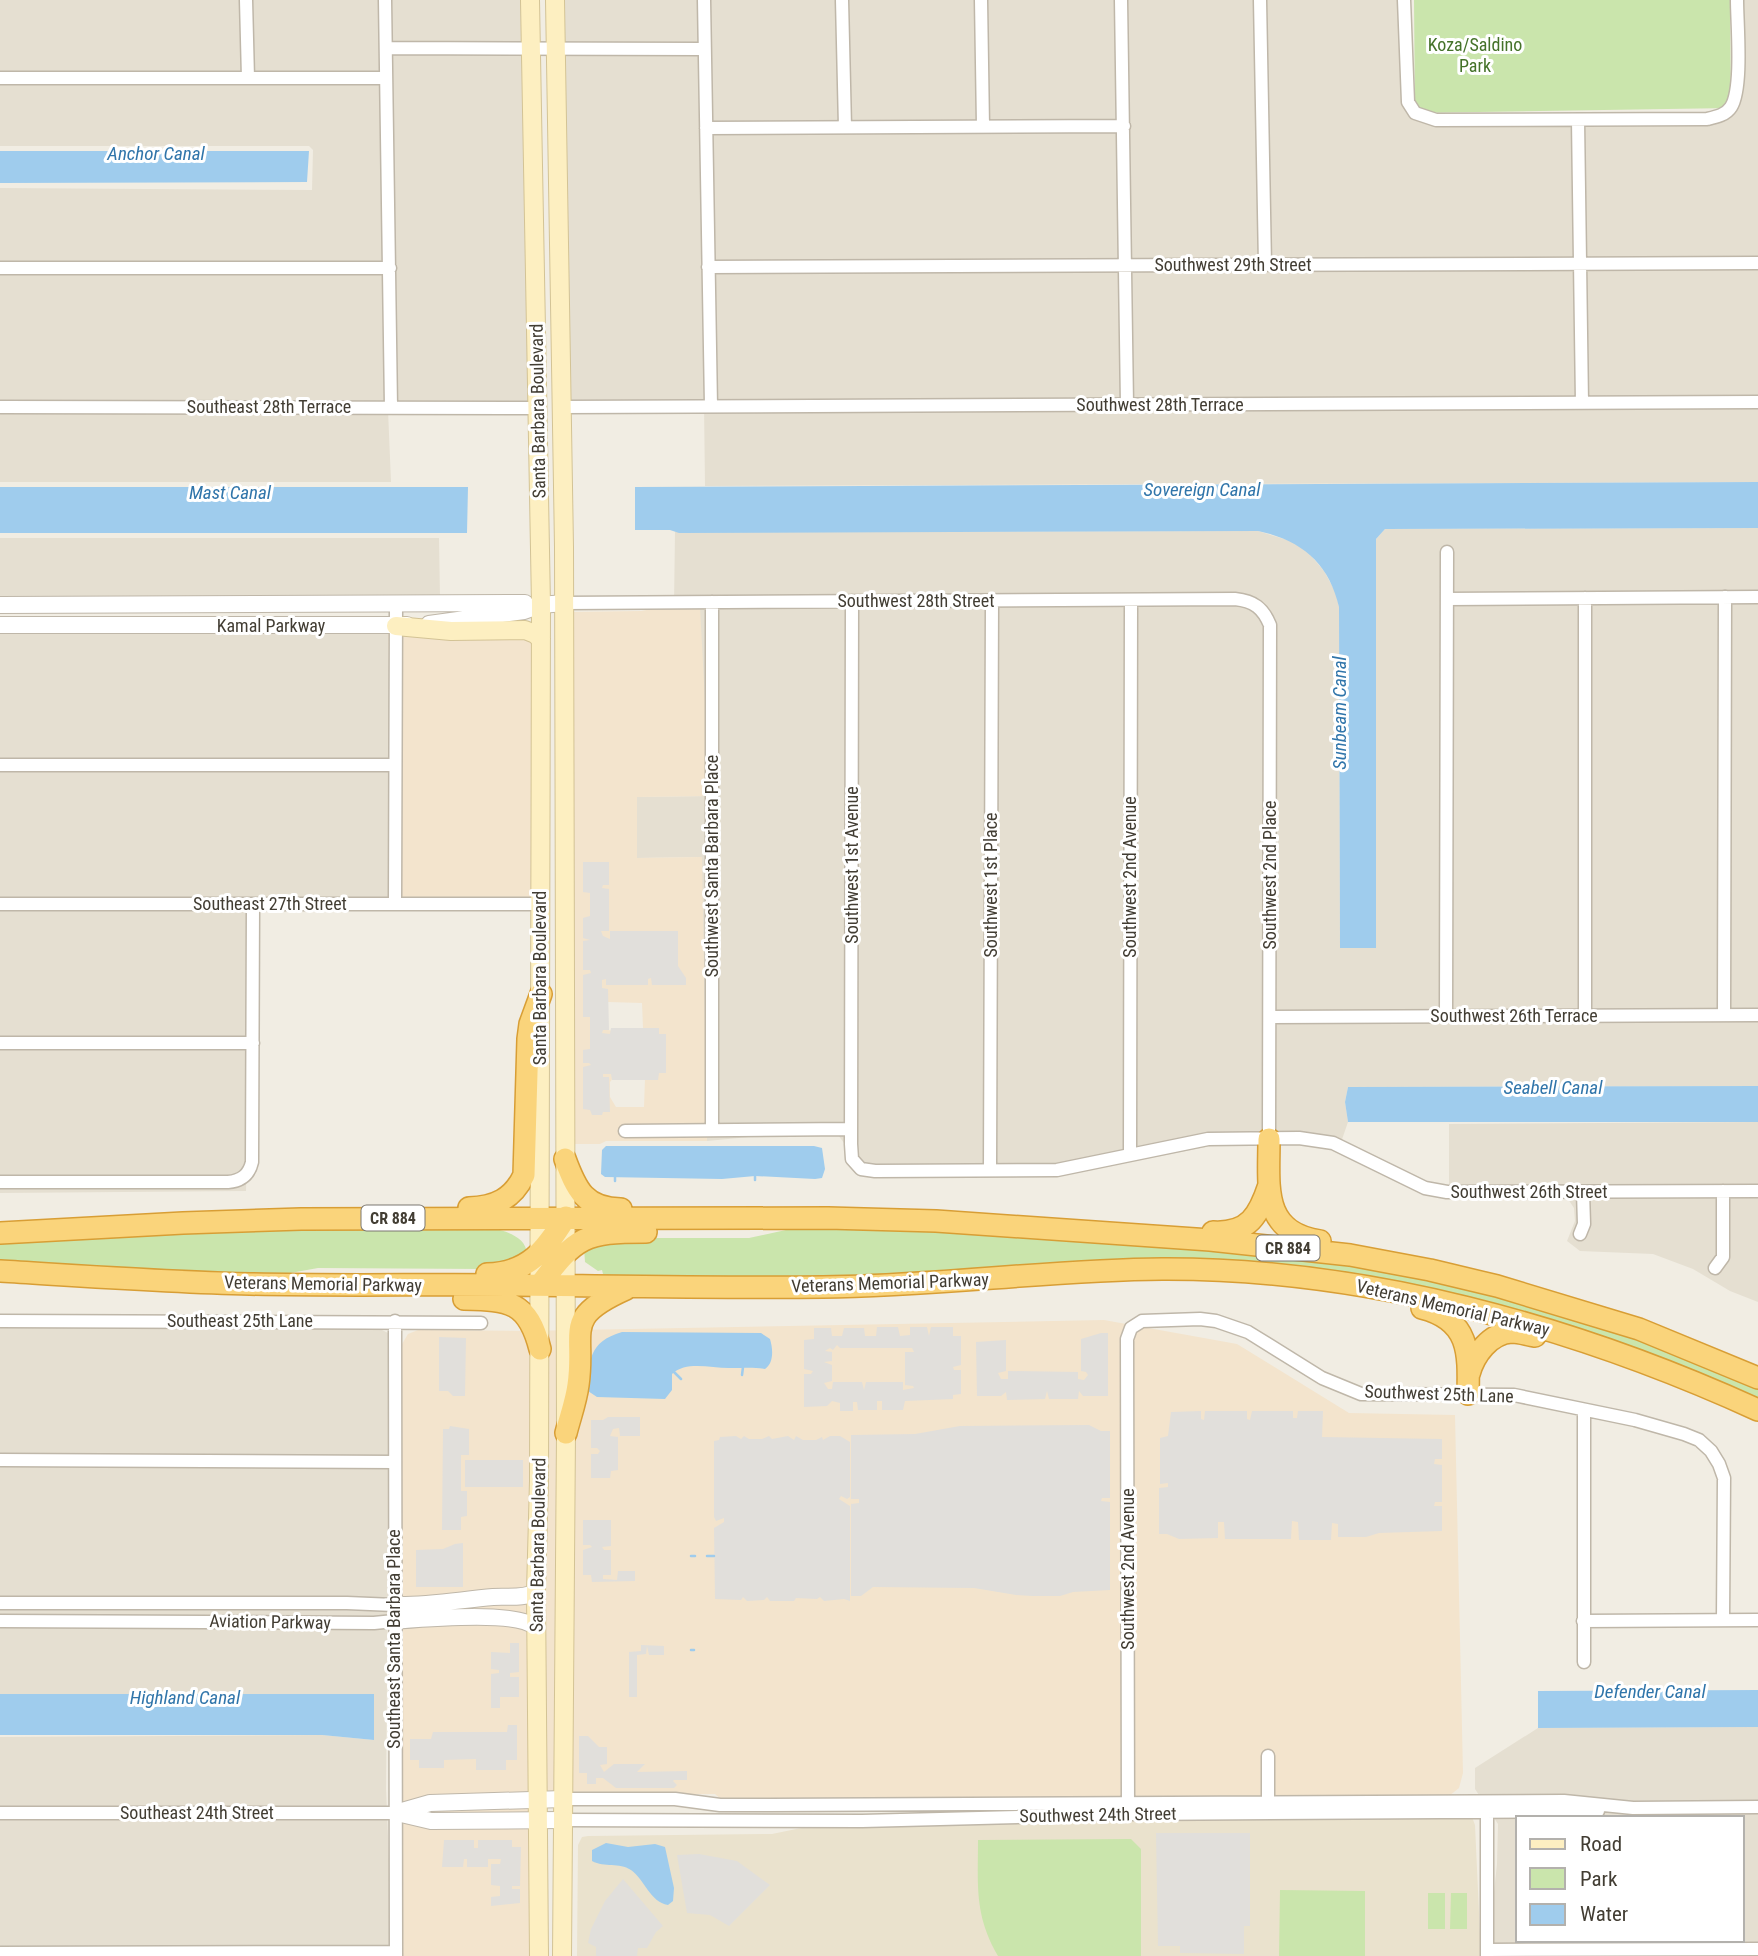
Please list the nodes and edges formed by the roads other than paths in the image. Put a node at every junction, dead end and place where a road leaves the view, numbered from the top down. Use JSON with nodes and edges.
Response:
{"nodes":[{"id":1,"x":246,"y":0,"type":"edge"},
{"id":2,"x":385,"y":0,"type":"edge"},
{"id":3,"x":530,"y":0,"type":"edge"},
{"id":4,"x":555,"y":0,"type":"edge"},
{"id":5,"x":704,"y":0,"type":"edge"},
{"id":6,"x":842,"y":0,"type":"edge"},
{"id":7,"x":981,"y":0,"type":"edge"},
{"id":8,"x":1121,"y":0,"type":"edge"},
{"id":9,"x":1260,"y":0,"type":"edge"},
{"id":10,"x":1404,"y":0,"type":"edge"},
{"id":11,"x":1737,"y":0,"type":"edge"},
{"id":12,"x":386,"y":48,"type":"junction"},
{"id":13,"x":531,"y":48,"type":"junction"},
{"id":14,"x":556,"y":48,"type":"junction"},
{"id":15,"x":704,"y":49,"type":"junction"},
{"id":16,"x":0,"y":78,"type":"edge"},
{"id":17,"x":248,"y":78,"type":"junction"},
{"id":18,"x":386,"y":78,"type":"junction"},
{"id":19,"x":1578,"y":120,"type":"junction"},
{"id":20,"x":983,"y":126,"type":"junction"},
{"id":21,"x":1124,"y":126,"type":"junction"},
{"id":22,"x":845,"y":127,"type":"junction"},
{"id":23,"x":706,"y":128,"type":"junction"},
{"id":24,"x":1758,"y":263,"type":"edge"},
{"id":25,"x":1580,"y":264,"type":"junction"},
{"id":26,"x":1125,"y":265,"type":"junction"},
{"id":27,"x":1265,"y":265,"type":"junction"},
{"id":28,"x":708,"y":267,"type":"junction"},
{"id":29,"x":0,"y":268,"type":"edge"},
{"id":30,"x":390,"y":268,"type":"junction"},
{"id":31,"x":1758,"y":402,"type":"edge"},
{"id":32,"x":1582,"y":403,"type":"junction"},
{"id":33,"x":1128,"y":405,"type":"junction"},
{"id":34,"x":710,"y":406,"type":"junction"},
{"id":35,"x":0,"y":407,"type":"edge"},
{"id":36,"x":391,"y":407,"type":"junction"},
{"id":37,"x":562,"y":407,"type":"junction"},
{"id":38,"x":538,"y":408,"type":"junction"},
{"id":39,"x":1447,"y":552,"type":"dead end"},
{"id":40,"x":1725,"y":597,"type":"junction"},
{"id":41,"x":1758,"y":597,"type":"edge"},
{"id":42,"x":1585,"y":598,"type":"junction"},
{"id":43,"x":1447,"y":599,"type":"junction"},
{"id":44,"x":1131,"y":600,"type":"junction"},
{"id":45,"x":852,"y":601,"type":"junction"},
{"id":46,"x":992,"y":601,"type":"junction"},
{"id":47,"x":712,"y":602,"type":"junction"},
{"id":48,"x":564,"y":603,"type":"junction"},
{"id":49,"x":0,"y":605,"type":"edge"},
{"id":50,"x":396,"y":605,"type":"junction"},
{"id":51,"x":541,"y":605,"type":"junction"},
{"id":52,"x":1265,"y":612,"type":"joint"},
{"id":53,"x":0,"y":625,"type":"edge"},
{"id":54,"x":396,"y":626,"type":"junction"},
{"id":55,"x":541,"y":639,"type":"junction"},
{"id":56,"x":0,"y":765,"type":"edge"},
{"id":57,"x":396,"y":765,"type":"junction"},
{"id":58,"x":0,"y":904,"type":"edge"},
{"id":59,"x":253,"y":904,"type":"junction"},
{"id":60,"x":395,"y":904,"type":"junction"},
{"id":61,"x":540,"y":904,"type":"junction"},
{"id":62,"x":541,"y":994,"type":"junction"},
{"id":63,"x":1585,"y":1015,"type":"junction"},
{"id":64,"x":1724,"y":1015,"type":"junction"},
{"id":65,"x":1758,"y":1015,"type":"edge"},
{"id":66,"x":1446,"y":1016,"type":"junction"},
{"id":67,"x":1270,"y":1017,"type":"junction"},
{"id":68,"x":0,"y":1043,"type":"edge"},
{"id":69,"x":253,"y":1043,"type":"junction"},
{"id":70,"x":851,"y":1129,"type":"junction"},
{"id":71,"x":712,"y":1130,"type":"junction"},
{"id":72,"x":625,"y":1131,"type":"dead end"},
{"id":73,"x":1269,"y":1139,"type":"junction"},
{"id":74,"x":1130,"y":1154,"type":"junction"},
{"id":75,"x":565,"y":1159,"type":"junction"},
{"id":76,"x":990,"y":1170,"type":"junction"},
{"id":77,"x":0,"y":1182,"type":"edge"},
{"id":78,"x":1269,"y":1185,"type":"junction"},
{"id":79,"x":1723,"y":1191,"type":"junction"},
{"id":80,"x":1758,"y":1191,"type":"edge"},
{"id":81,"x":1583,"y":1192,"type":"junction"},
{"id":82,"x":539,"y":1217,"type":"junction"},
{"id":83,"x":566,"y":1217,"type":"junction"},
{"id":84,"x":799,"y":1218,"type":"junction"},
{"id":85,"x":828,"y":1218,"type":"junction"},
{"id":86,"x":882,"y":1219,"type":"junction"},
{"id":87,"x":248,"y":1221,"type":"junction"},
{"id":88,"x":0,"y":1233,"type":"edge"},
{"id":89,"x":1580,"y":1234,"type":"dead end"},
{"id":90,"x":540,"y":1252,"type":"junction"},
{"id":91,"x":566,"y":1253,"type":"junction"},
{"id":92,"x":1715,"y":1268,"type":"dead end"},
{"id":93,"x":1166,"y":1269,"type":"junction"},
{"id":94,"x":0,"y":1271,"type":"edge"},
{"id":95,"x":269,"y":1284,"type":"junction"},
{"id":96,"x":540,"y":1285,"type":"junction"},
{"id":97,"x":565,"y":1286,"type":"junction"},
{"id":98,"x":1497,"y":1286,"type":"junction"},
{"id":99,"x":629,"y":1287,"type":"junction"},
{"id":100,"x":0,"y":1321,"type":"edge"},
{"id":101,"x":395,"y":1321,"type":"junction"},
{"id":102,"x":481,"y":1323,"type":"dead end"},
{"id":103,"x":1134,"y":1325,"type":"joint"},
{"id":104,"x":540,"y":1349,"type":"junction"},
{"id":105,"x":1758,"y":1378,"type":"edge"},
{"id":106,"x":1468,"y":1387,"type":"junction"},
{"id":107,"x":1584,"y":1410,"type":"junction"},
{"id":108,"x":1758,"y":1410,"type":"edge"},
{"id":109,"x":1758,"y":1418,"type":"edge"},
{"id":110,"x":566,"y":1433,"type":"junction"},
{"id":111,"x":0,"y":1460,"type":"edge"},
{"id":112,"x":395,"y":1462,"type":"junction"},
{"id":113,"x":539,"y":1472,"type":"junction"},
{"id":114,"x":536,"y":1592,"type":"junction"},
{"id":115,"x":0,"y":1603,"type":"edge"},
{"id":116,"x":394,"y":1613,"type":"junction"},
{"id":117,"x":1583,"y":1620,"type":"junction"},
{"id":118,"x":1723,"y":1620,"type":"junction"},
{"id":119,"x":1758,"y":1620,"type":"edge"},
{"id":120,"x":0,"y":1621,"type":"edge"},
{"id":121,"x":569,"y":1621,"type":"junction"},
{"id":122,"x":536,"y":1628,"type":"junction"},
{"id":123,"x":1584,"y":1662,"type":"dead end"},
{"id":124,"x":1268,"y":1756,"type":"dead end"},
{"id":125,"x":563,"y":1799,"type":"junction"},
{"id":126,"x":538,"y":1800,"type":"junction"},
{"id":127,"x":703,"y":1802,"type":"junction"},
{"id":128,"x":1487,"y":1807,"type":"junction"},
{"id":129,"x":1758,"y":1807,"type":"edge"},
{"id":130,"x":1128,"y":1808,"type":"junction"},
{"id":131,"x":1268,"y":1808,"type":"junction"},
{"id":132,"x":0,"y":1813,"type":"edge"},
{"id":133,"x":395,"y":1813,"type":"junction"},
{"id":134,"x":538,"y":1820,"type":"junction"},
{"id":135,"x":562,"y":1821,"type":"junction"},
{"id":136,"x":628,"y":1821,"type":"junction"},
{"id":137,"x":1758,"y":1950,"type":"edge"},
{"id":138,"x":0,"y":1953,"type":"edge"},
{"id":139,"x":1487,"y":1953,"type":"edge"},
{"id":140,"x":396,"y":1954,"type":"edge"},
{"id":141,"x":539,"y":1956,"type":"edge"},
{"id":142,"x":562,"y":1956,"type":"edge"}],
"edges":[{"from":1,"to":17,"type":"street"},
{"from":2,"to":12,"type":"street"},
{"from":3,"to":13,"type":"main road","name":"Santa Barbara Boulevard"},
{"from":4,"to":14,"type":"main road","name":"Santa Barbara Boulevard"},
{"from":5,"to":15,"type":"street"},
{"from":6,"to":22,"type":"street"},
{"from":7,"to":20,"type":"street"},
{"from":8,"to":21,"type":"street"},
{"from":9,"to":27,"type":"street"},
{"from":10,"to":19,"type":"street"},
{"from":11,"to":19,"type":"street"},
{"from":12,"to":13,"type":"street"},
{"from":12,"to":18,"type":"street"},
{"from":13,"to":14,"type":"street"},
{"from":13,"to":38,"type":"main road","name":"Santa Barbara Boulevard"},
{"from":14,"to":15,"type":"street"},
{"from":14,"to":37,"type":"main road","name":"Santa Barbara Boulevard"},
{"from":15,"to":23,"type":"street"},
{"from":16,"to":17,"type":"street"},
{"from":17,"to":18,"type":"street"},
{"from":18,"to":30,"type":"street"},
{"from":19,"to":25,"type":"street"},
{"from":20,"to":21,"type":"street"},
{"from":20,"to":22,"type":"street"},
{"from":21,"to":26,"type":"street"},
{"from":22,"to":23,"type":"street"},
{"from":23,"to":28,"type":"street"},
{"from":24,"to":25,"type":"street","name":"Southwest 29th Street"},
{"from":25,"to":27,"type":"street","name":"Southwest 29th Street"},
{"from":25,"to":32,"type":"street"},
{"from":26,"to":27,"type":"street","name":"Southwest 29th Street"},
{"from":26,"to":28,"type":"street","name":"Southwest 29th Street"},
{"from":26,"to":33,"type":"street"},
{"from":28,"to":34,"type":"street"},
{"from":29,"to":30,"type":"street"},
{"from":30,"to":36,"type":"street"},
{"from":31,"to":32,"type":"street","name":"Southwest 28th Terrace"},
{"from":32,"to":33,"type":"street","name":"Southwest 28th Terrace"},
{"from":33,"to":34,"type":"street","name":"Southwest 28th Terrace"},
{"from":34,"to":37,"type":"street","name":"Southwest 28th Terrace"},
{"from":35,"to":36,"type":"street","name":"Southeast 28th Terrace"},
{"from":36,"to":38,"type":"street","name":"Southeast 28th Terrace"},
{"from":37,"to":48,"type":"main road","name":"Santa Barbara Boulevard"},
{"from":38,"to":51,"type":"main road","name":"Santa Barbara Boulevard"},
{"from":39,"to":43,"type":"street"},
{"from":40,"to":41,"type":"street"},
{"from":40,"to":42,"type":"street"},
{"from":40,"to":64,"type":"street"},
{"from":42,"to":43,"type":"street"},
{"from":42,"to":63,"type":"street"},
{"from":43,"to":66,"type":"street"},
{"from":44,"to":46,"type":"street","name":"Southwest 28th Street"},
{"from":44,"to":52,"type":"street","name":"Southwest 28th Street"},
{"from":44,"to":74,"type":"street","name":"Southwest 2nd Avenue"},
{"from":45,"to":46,"type":"street","name":"Southwest 28th Street"},
{"from":45,"to":47,"type":"street","name":"Southwest 28th Street"},
{"from":45,"to":70,"type":"street","name":"Southwest 1st Avenue"},
{"from":46,"to":76,"type":"street","name":"Southwest 1st Place"},
{"from":47,"to":48,"type":"street","name":"Southwest 28th Street"},
{"from":47,"to":71,"type":"street","name":"Southwest Santa Barbara Place"},
{"from":48,"to":51,"type":"street","name":"Kamal Parkway"},
{"from":48,"to":75,"type":"main road","name":"Santa Barbara Boulevard"},
{"from":49,"to":50,"type":"street","name":"Kamal Parkway"},
{"from":50,"to":51,"type":"street","name":"Kamal Parkway"},
{"from":50,"to":54,"type":"street"},
{"from":51,"to":54,"type":"street","name":"Kamal Parkway"},
{"from":51,"to":55,"type":"main road","name":"Santa Barbara Boulevard"},
{"from":52,"to":67,"type":"street","name":"Southwest 2nd Place"},
{"from":53,"to":54,"type":"street","name":"Kamal Parkway"},
{"from":54,"to":55,"type":"main road"},
{"from":54,"to":57,"type":"street"},
{"from":55,"to":61,"type":"main road","name":"Santa Barbara Boulevard"},
{"from":56,"to":57,"type":"street"},
{"from":57,"to":60,"type":"street"},
{"from":58,"to":59,"type":"street","name":"Southeast 27th Street"},
{"from":59,"to":60,"type":"street","name":"Southeast 27th Street"},
{"from":59,"to":69,"type":"street"},
{"from":60,"to":61,"type":"street","name":"Southeast 27th Street"},
{"from":61,"to":62,"type":"main road","name":"Santa Barbara Boulevard"},
{"from":62,"to":82,"type":"main road","name":"Santa Barbara Boulevard"},
{"from":62,"to":87,"type":"highway"},
{"from":63,"to":64,"type":"street","name":"Southwest 26th Terrace"},
{"from":63,"to":66,"type":"street","name":"Southwest 26th Terrace"},
{"from":64,"to":65,"type":"street","name":"Southwest 26th Terrace"},
{"from":66,"to":67,"type":"street","name":"Southwest 26th Terrace"},
{"from":67,"to":73,"type":"street","name":"Southwest 2nd Place"},
{"from":68,"to":69,"type":"street"},
{"from":69,"to":77,"type":"street"},
{"from":70,"to":71,"type":"street"},
{"from":70,"to":76,"type":"street"},
{"from":71,"to":72,"type":"street"},
{"from":73,"to":74,"type":"street"},
{"from":73,"to":78,"type":"highway"},
{"from":73,"to":81,"type":"street","name":"Southwest 26th Street"},
{"from":74,"to":76,"type":"street"},
{"from":75,"to":83,"type":"main road","name":"Santa Barbara Boulevard"},
{"from":75,"to":85,"type":"highway"},
{"from":78,"to":86,"type":"highway"},
{"from":78,"to":98,"type":"highway"},
{"from":79,"to":80,"type":"street","name":"Southwest 26th Street"},
{"from":79,"to":81,"type":"street","name":"Southwest 26th Street"},
{"from":79,"to":92,"type":"street"},
{"from":81,"to":89,"type":"street"},
{"from":82,"to":83,"type":"highway","name":"Veterans Memorial Parkway","number":"CR 884"},
{"from":82,"to":87,"type":"highway","name":"Veterans Memorial Parkway","number":"CR 884"},
{"from":82,"to":90,"type":"main road","name":"Santa Barbara Boulevard"},
{"from":83,"to":84,"type":"highway","name":"Veterans Memorial Parkway","number":"CR 884"},
{"from":83,"to":90,"type":"highway"},
{"from":83,"to":91,"type":"main road","name":"Santa Barbara Boulevard"},
{"from":84,"to":85,"type":"highway","name":"Veterans Memorial Parkway","number":"CR 884"},
{"from":84,"to":91,"type":"highway"},
{"from":85,"to":86,"type":"highway","name":"Veterans Memorial Parkway","number":"CR 884"},
{"from":86,"to":98,"type":"highway","name":"Veterans Memorial Parkway","number":"CR 884"},
{"from":87,"to":88,"type":"highway","name":"Veterans Memorial Parkway","number":"CR 884"},
{"from":90,"to":95,"type":"highway"},
{"from":90,"to":96,"type":"main road","name":"Santa Barbara Boulevard"},
{"from":91,"to":96,"type":"highway"},
{"from":91,"to":97,"type":"main road","name":"Santa Barbara Boulevard"},
{"from":93,"to":99,"type":"highway","name":"Veterans Memorial Parkway","number":"CR 884"},
{"from":93,"to":106,"type":"highway"},
{"from":93,"to":108,"type":"highway","name":"Veterans Memorial Parkway","number":"CR 884"},
{"from":94,"to":95,"type":"highway","name":"Veterans Memorial Parkway","number":"CR 884"},
{"from":95,"to":96,"type":"highway","name":"Veterans Memorial Parkway","number":"CR 884"},
{"from":95,"to":104,"type":"highway"},
{"from":96,"to":97,"type":"highway","name":"Veterans Memorial Parkway","number":"CR 884"},
{"from":96,"to":104,"type":"main road","name":"Santa Barbara Boulevard"},
{"from":97,"to":99,"type":"highway","name":"Veterans Memorial Parkway","number":"CR 884"},
{"from":97,"to":110,"type":"main road","name":"Santa Barbara Boulevard"},
{"from":98,"to":105,"type":"highway","name":"Veterans Memorial Parkway","number":"CR 884"},
{"from":99,"to":110,"type":"highway"},
{"from":100,"to":101,"type":"street","name":"Southeast 25th Lane"},
{"from":101,"to":102,"type":"street","name":"Southeast 25th Lane"},
{"from":101,"to":112,"type":"street","name":"Southeast Santa Barbara Place"},
{"from":103,"to":106,"type":"street","name":"Southwest 25th Lane"},
{"from":103,"to":130,"type":"street","name":"Southwest 2nd Avenue"},
{"from":104,"to":113,"type":"main road","name":"Santa Barbara Boulevard"},
{"from":106,"to":107,"type":"street","name":"Southwest 25th Lane"},
{"from":106,"to":109,"type":"highway"},
{"from":107,"to":117,"type":"street"},
{"from":107,"to":118,"type":"street","name":"Southwest 25th Lane"},
{"from":110,"to":121,"type":"main road","name":"Santa Barbara Boulevard"},
{"from":111,"to":112,"type":"street"},
{"from":112,"to":116,"type":"street","name":"Southeast Santa Barbara Place"},
{"from":113,"to":114,"type":"main road","name":"Santa Barbara Boulevard"},
{"from":113,"to":121,"type":"main road"},
{"from":114,"to":116,"type":"street","name":"Aviation Parkway"},
{"from":114,"to":122,"type":"main road","name":"Santa Barbara Boulevard"},
{"from":115,"to":116,"type":"street","name":"Aviation Parkway"},
{"from":116,"to":120,"type":"street","name":"Aviation Parkway"},
{"from":116,"to":122,"type":"street","name":"Aviation Parkway"},
{"from":116,"to":133,"type":"street","name":"Southeast Santa Barbara Place"},
{"from":117,"to":118,"type":"street"},
{"from":117,"to":123,"type":"street"},
{"from":118,"to":119,"type":"street"},
{"from":121,"to":125,"type":"main road","name":"Santa Barbara Boulevard"},
{"from":122,"to":126,"type":"main road","name":"Santa Barbara Boulevard"},
{"from":124,"to":131,"type":"street"},
{"from":125,"to":126,"type":"street","name":"Southeast 24th Street"},
{"from":125,"to":127,"type":"street","name":"Southwest 24th Street"},
{"from":125,"to":135,"type":"main road","name":"Santa Barbara Boulevard"},
{"from":126,"to":133,"type":"street","name":"Southeast 24th Street"},
{"from":126,"to":134,"type":"main road","name":"Santa Barbara Boulevard"},
{"from":127,"to":130,"type":"street","name":"Southwest 24th Street"},
{"from":127,"to":136,"type":"street"},
{"from":128,"to":129,"type":"street","name":"Southwest 24th Street"},
{"from":128,"to":131,"type":"street","name":"Southwest 24th Street"},
{"from":128,"to":139,"type":"street"},
{"from":130,"to":131,"type":"street","name":"Southwest 24th Street"},
{"from":130,"to":136,"type":"street","name":"Southwest 24th Street"},
{"from":132,"to":133,"type":"street","name":"Southeast 24th Street"},
{"from":133,"to":134,"type":"street","name":"Southeast 24th Street"},
{"from":133,"to":140,"type":"street","name":"Southeast Santa Barbara Place"},
{"from":134,"to":135,"type":"street","name":"Southeast 24th Street"},
{"from":134,"to":141,"type":"main road","name":"Santa Barbara Boulevard"},
{"from":135,"to":136,"type":"street","name":"Southwest 24th Street"},
{"from":135,"to":142,"type":"main road","name":"Santa Barbara Boulevard"},
{"from":137,"to":139,"type":"street"},
{"from":138,"to":140,"type":"street"}]}
